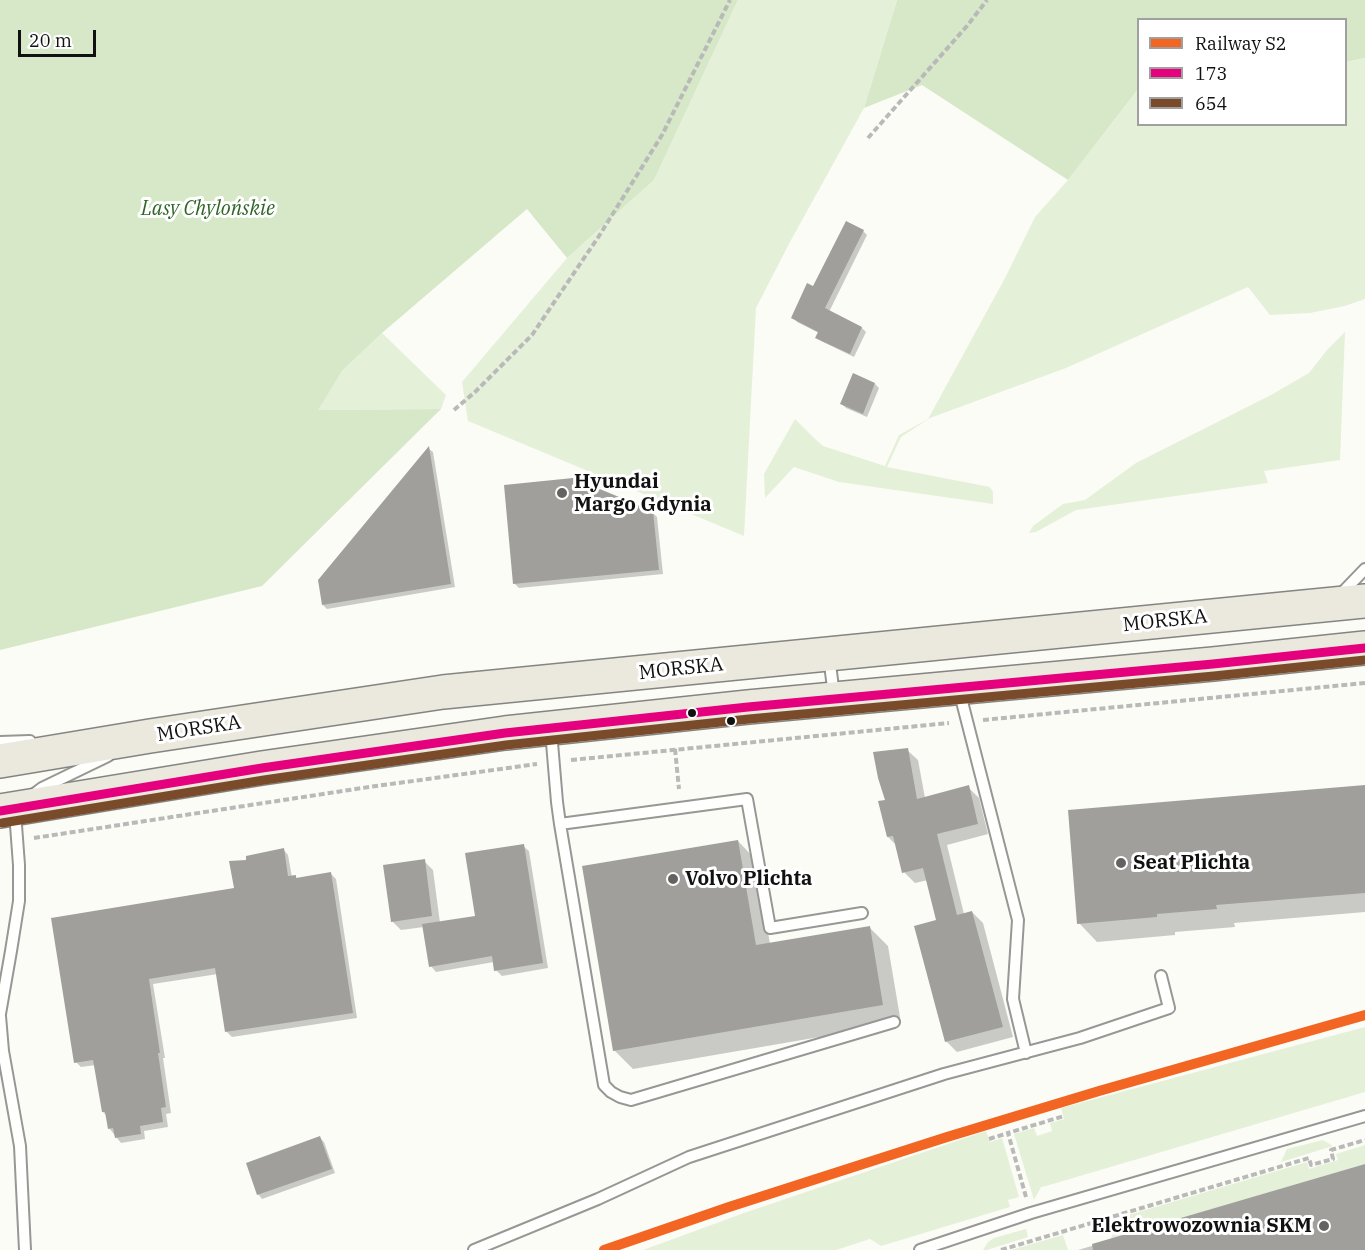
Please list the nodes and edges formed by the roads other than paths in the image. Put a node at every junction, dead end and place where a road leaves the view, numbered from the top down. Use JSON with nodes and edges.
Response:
{"nodes":[{"id":1,"x":1365,"y":568,"type":"edge"},
{"id":2,"x":1365,"y":601,"type":"edge"},
{"id":3,"x":1331,"y":604,"type":"junction"},
{"id":4,"x":1365,"y":648,"type":"edge"},
{"id":5,"x":829,"y":654,"type":"junction"},
{"id":6,"x":958,"y":687,"type":"junction"},
{"id":7,"x":834,"y":699,"type":"junction"},
{"id":8,"x":551,"y":728,"type":"junction"},
{"id":9,"x":150,"y":736,"type":"junction"},
{"id":10,"x":0,"y":742,"type":"edge"},
{"id":11,"x":0,"y":761,"type":"edge"},
{"id":12,"x":7,"y":809,"type":"edge"},
{"id":13,"x":560,"y":824,"type":"junction"},
{"id":14,"x":862,"y":913,"type":"dead end"},
{"id":15,"x":1161,"y":976,"type":"dead end"},
{"id":16,"x":0,"y":1015,"type":"edge"},
{"id":17,"x":894,"y":1022,"type":"dead end"},
{"id":18,"x":1026,"y":1053,"type":"junction"},
{"id":19,"x":1365,"y":1116,"type":"edge"},
{"id":20,"x":25,"y":1250,"type":"edge"},
{"id":21,"x":474,"y":1250,"type":"edge"},
{"id":22,"x":920,"y":1250,"type":"edge"}],
"edges":[{"from":1,"to":3,"type":"lane"},
{"from":2,"to":3,"type":"main road","name":"MORSKA"},
{"from":3,"to":5,"type":"main road","name":"MORSKA"},
{"from":4,"to":6,"type":"main road"},
{"from":5,"to":7,"type":"lane"},
{"from":5,"to":9,"type":"main road","name":"MORSKA"},
{"from":6,"to":7,"type":"main road"},
{"from":6,"to":18,"type":"lane"},
{"from":7,"to":8,"type":"main road"},
{"from":8,"to":12,"type":"main road"},
{"from":8,"to":13,"type":"lane"},
{"from":9,"to":10,"type":"lane"},
{"from":9,"to":11,"type":"main road","name":"MORSKA"},
{"from":9,"to":12,"type":"lane"},
{"from":12,"to":16,"type":"lane"},
{"from":13,"to":14,"type":"lane"},
{"from":13,"to":17,"type":"lane"},
{"from":15,"to":18,"type":"lane"},
{"from":16,"to":20,"type":"lane"},
{"from":18,"to":21,"type":"lane"},
{"from":19,"to":22,"type":"lane"}]}
